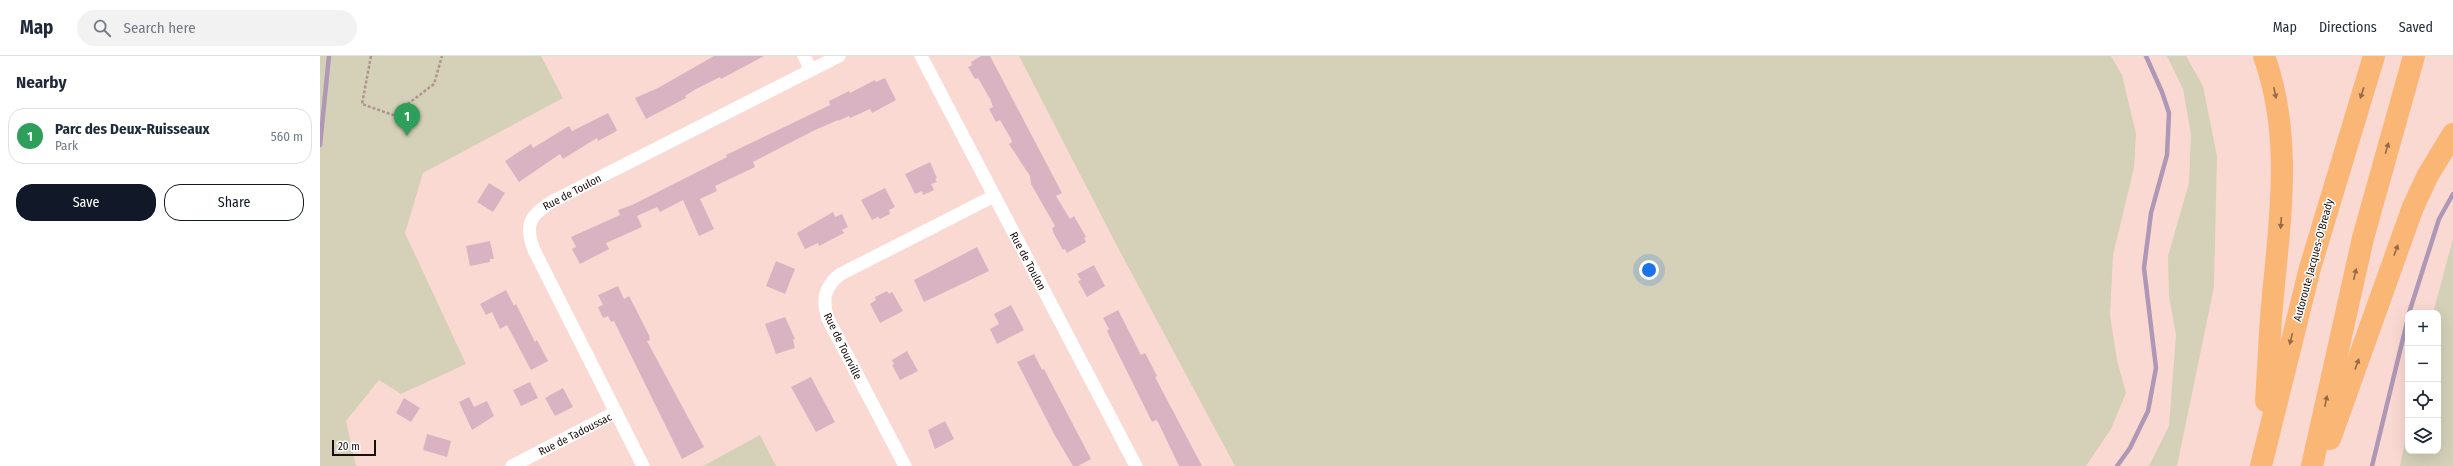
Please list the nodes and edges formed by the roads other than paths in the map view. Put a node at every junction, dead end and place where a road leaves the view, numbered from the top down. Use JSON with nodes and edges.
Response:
{"nodes":[{"id":1,"x":804,"y":56,"type":"edge"},
{"id":2,"x":839,"y":56,"type":"edge"},
{"id":3,"x":921,"y":56,"type":"edge"},
{"id":4,"x":2264,"y":56,"type":"edge"},
{"id":5,"x":2374,"y":56,"type":"edge"},
{"id":6,"x":2414,"y":56,"type":"edge"},
{"id":7,"x":811,"y":70,"type":"junction"},
{"id":8,"x":2453,"y":134,"type":"edge"},
{"id":9,"x":994,"y":196,"type":"junction"},
{"id":10,"x":616,"y":412,"type":"junction"},
{"id":11,"x":2262,"y":463,"type":"edge"},
{"id":12,"x":512,"y":466,"type":"edge"},
{"id":13,"x":643,"y":466,"type":"edge"},
{"id":14,"x":905,"y":466,"type":"edge"},
{"id":15,"x":1136,"y":466,"type":"edge"},
{"id":16,"x":2312,"y":466,"type":"edge"},
{"id":17,"x":2320,"y":466,"type":"edge"}],
"edges":[{"from":1,"to":7,"type":"street"},
{"from":2,"to":7,"type":"street","name":"Rue de Toulon"},
{"from":3,"to":9,"type":"street","name":"Rue de Toulon"},
{"from":4,"to":11,"type":"highway","one_way":true},
{"from":5,"to":11,"type":"highway","name":"Autoroute Jacques-O'Bready","one_way":true},
{"from":16,"to":6,"type":"highway","one_way":true},
{"from":7,"to":10,"type":"street","name":"Rue de Toulon"},
{"from":17,"to":8,"type":"highway","one_way":true},
{"from":9,"to":14,"type":"street","name":"Rue de Tourville"},
{"from":9,"to":15,"type":"street","name":"Rue de Toulon"},
{"from":10,"to":12,"type":"street","name":"Rue de Tadoussac"},
{"from":10,"to":13,"type":"street","name":"Rue de Toulon"}]}
